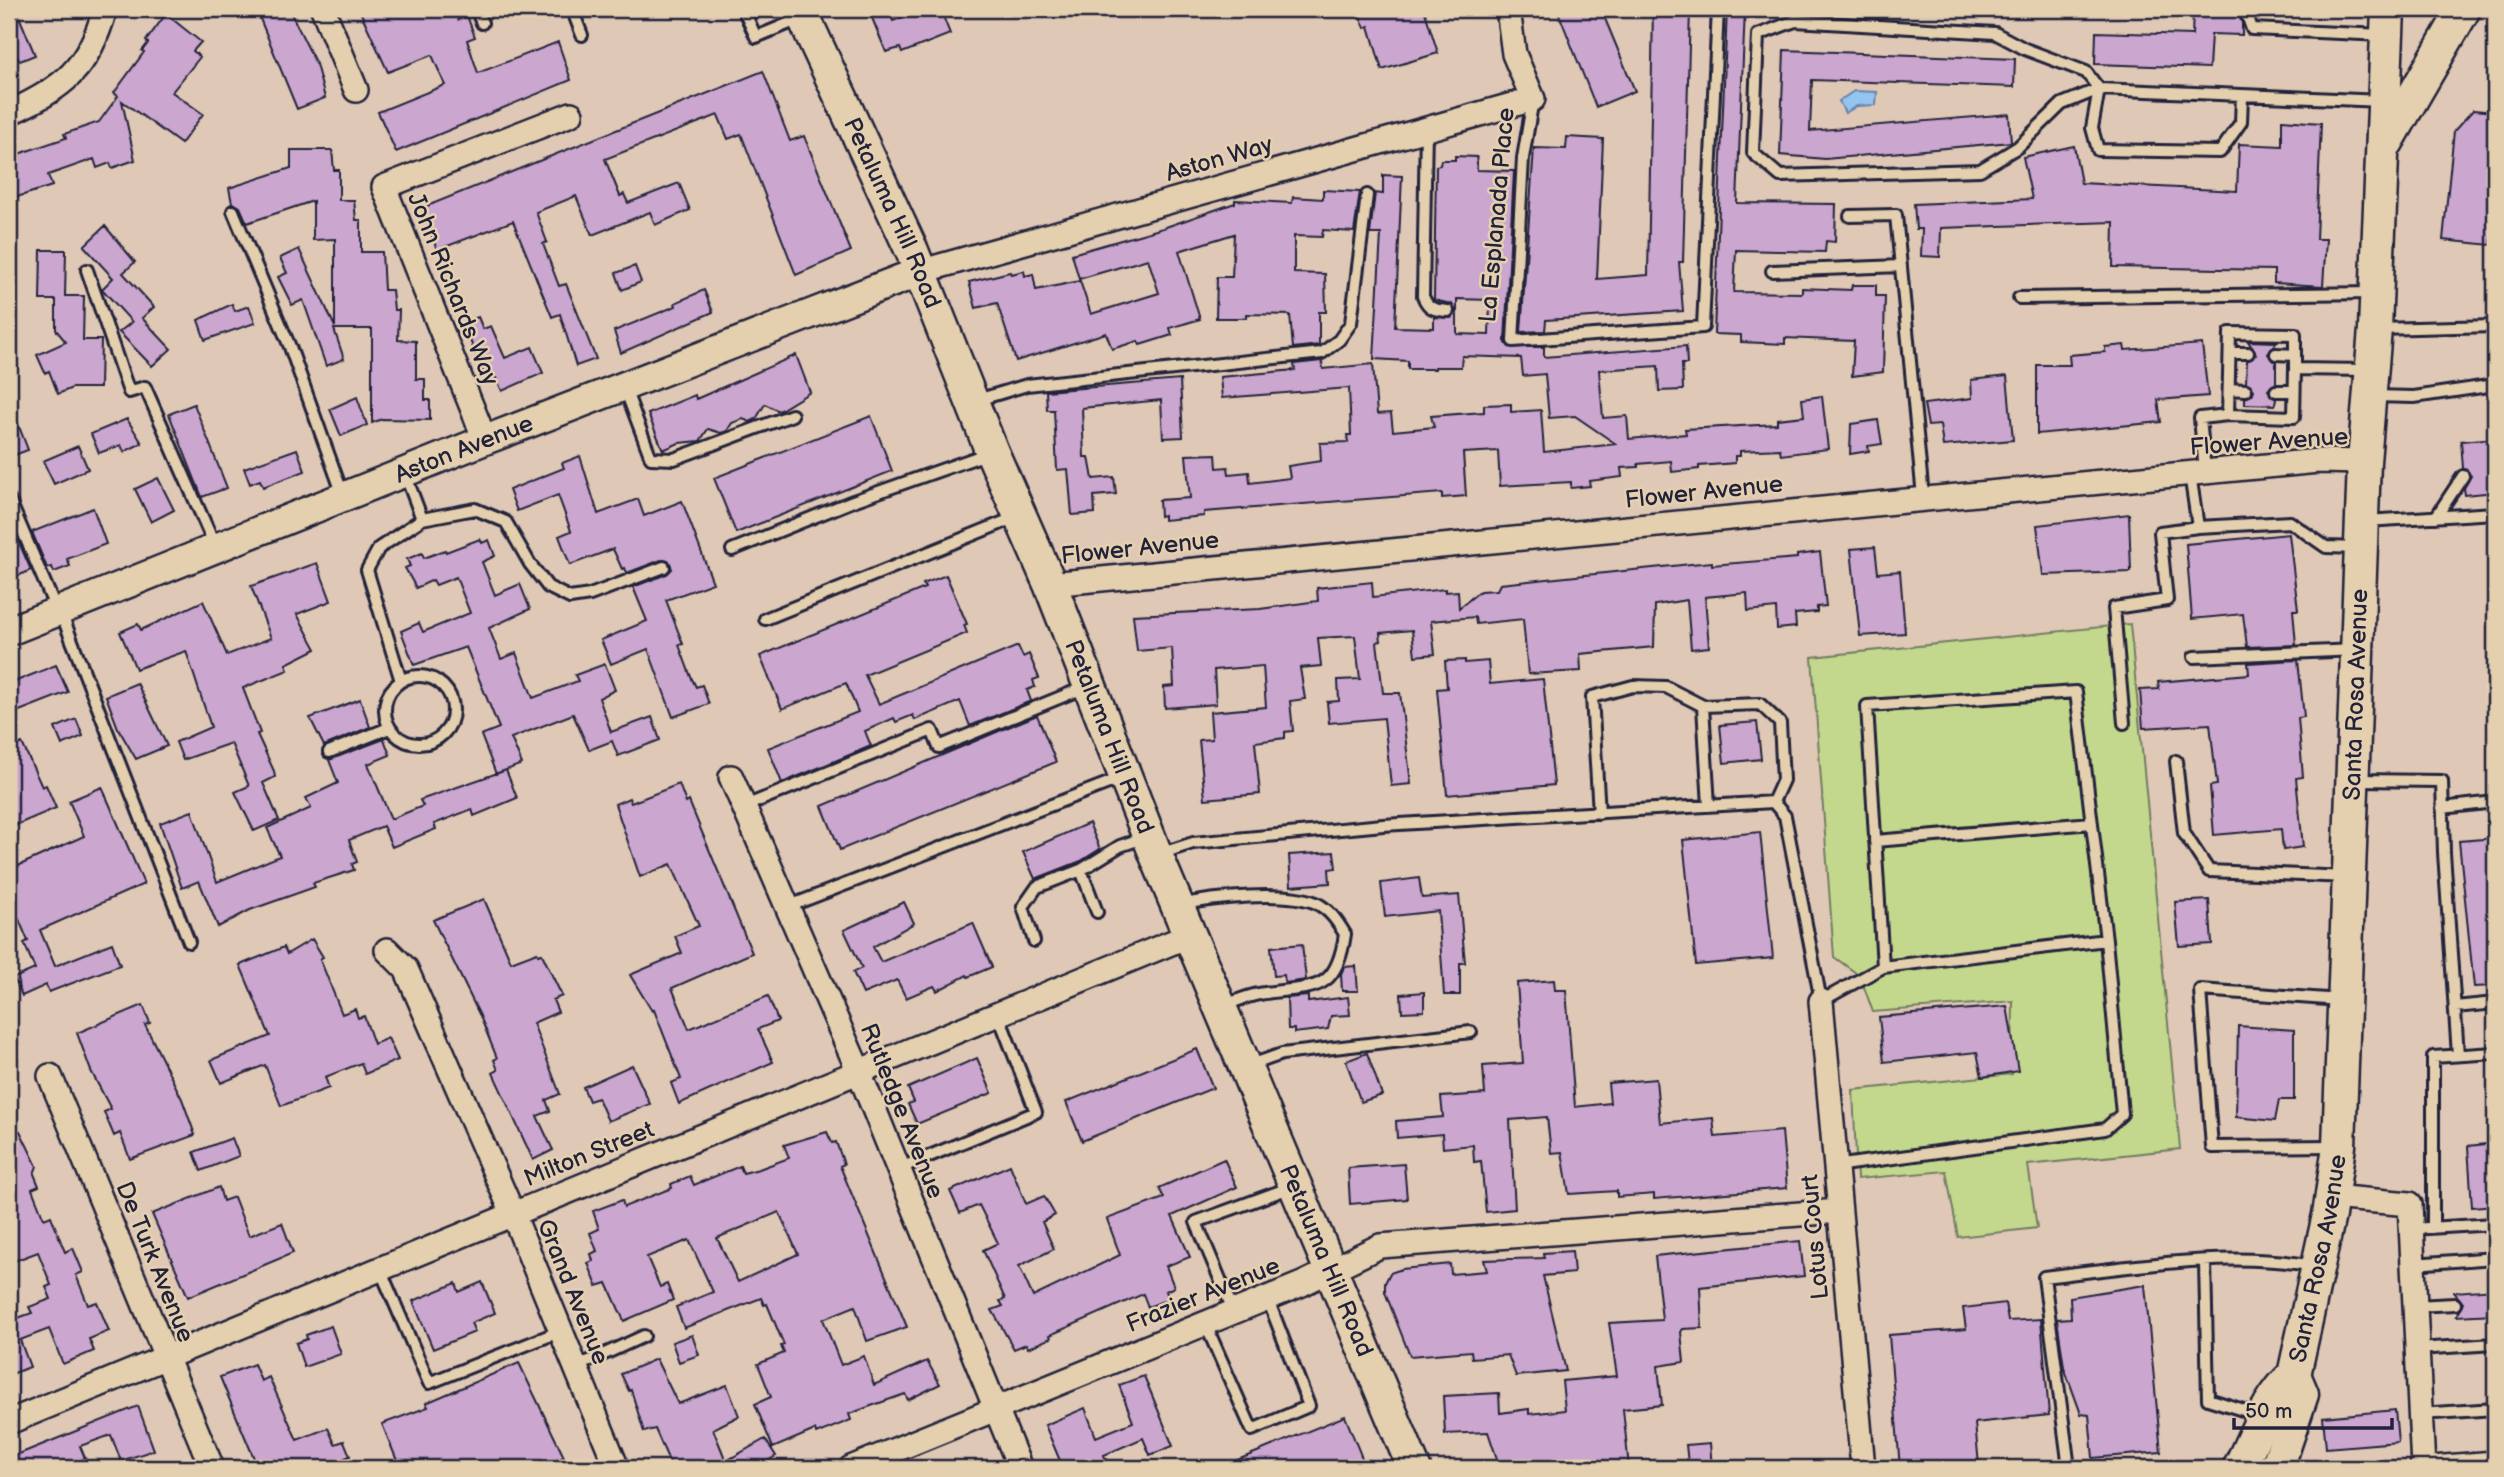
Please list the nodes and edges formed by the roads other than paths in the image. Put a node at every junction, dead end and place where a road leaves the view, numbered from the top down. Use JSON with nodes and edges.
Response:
{"nodes":[{"id":1,"x":105,"y":9,"type":"edge"},
{"id":2,"x":323,"y":9,"type":"edge"},
{"id":3,"x":476,"y":9,"type":"edge"},
{"id":4,"x":572,"y":9,"type":"edge"},
{"id":5,"x":743,"y":9,"type":"edge"},
{"id":6,"x":1508,"y":9,"type":"edge"},
{"id":7,"x":1718,"y":9,"type":"edge"},
{"id":8,"x":2245,"y":9,"type":"edge"},
{"id":9,"x":2464,"y":9,"type":"edge"},
{"id":10,"x":802,"y":13,"type":"edge"},
{"id":11,"x":2388,"y":22,"type":"edge"},
{"id":12,"x":482,"y":23,"type":"dead end"},
{"id":13,"x":582,"y":35,"type":"dead end"},
{"id":14,"x":2099,"y":89,"type":"junction"},
{"id":15,"x":356,"y":90,"type":"dead end"},
{"id":16,"x":2242,"y":97,"type":"junction"},
{"id":17,"x":1533,"y":99,"type":"junction"},
{"id":18,"x":2385,"y":101,"type":"junction"},
{"id":19,"x":9,"y":113,"type":"edge"},
{"id":20,"x":571,"y":114,"type":"dead end"},
{"id":21,"x":1426,"y":128,"type":"junction"},
{"id":22,"x":2384,"y":146,"type":"junction"},
{"id":23,"x":1367,"y":195,"type":"dead end"},
{"id":24,"x":233,"y":211,"type":"dead end"},
{"id":25,"x":1850,"y":216,"type":"dead end"},
{"id":26,"x":1901,"y":266,"type":"junction"},
{"id":27,"x":87,"y":270,"type":"dead end"},
{"id":28,"x":1772,"y":271,"type":"dead end"},
{"id":29,"x":919,"y":272,"type":"junction"},
{"id":30,"x":2374,"y":293,"type":"junction"},
{"id":31,"x":2019,"y":298,"type":"dead end"},
{"id":32,"x":1448,"y":311,"type":"dead end"},
{"id":33,"x":2495,"y":326,"type":"edge"},
{"id":34,"x":2375,"y":329,"type":"junction"},
{"id":35,"x":2230,"y":353,"type":"junction"},
{"id":36,"x":2248,"y":354,"type":"dead end"},
{"id":37,"x":2276,"y":355,"type":"dead end"},
{"id":38,"x":2295,"y":355,"type":"junction"},
{"id":39,"x":2295,"y":369,"type":"junction"},
{"id":40,"x":2370,"y":383,"type":"junction"},
{"id":41,"x":2495,"y":385,"type":"edge"},
{"id":42,"x":624,"y":386,"type":"junction"},
{"id":43,"x":2229,"y":389,"type":"junction"},
{"id":44,"x":2246,"y":390,"type":"dead end"},
{"id":45,"x":2276,"y":391,"type":"dead end"},
{"id":46,"x":2294,"y":391,"type":"junction"},
{"id":47,"x":971,"y":401,"type":"junction"},
{"id":48,"x":792,"y":415,"type":"dead end"},
{"id":49,"x":2228,"y":415,"type":"junction"},
{"id":50,"x":485,"y":440,"type":"junction"},
{"id":51,"x":992,"y":452,"type":"junction"},
{"id":52,"x":2364,"y":462,"type":"junction"},
{"id":53,"x":2197,"y":473,"type":"junction"},
{"id":54,"x":405,"y":474,"type":"junction"},
{"id":55,"x":2463,"y":476,"type":"dead end"},
{"id":56,"x":344,"y":497,"type":"junction"},
{"id":57,"x":1923,"y":498,"type":"junction"},
{"id":58,"x":9,"y":499,"type":"edge"},
{"id":59,"x":2495,"y":513,"type":"edge"},
{"id":60,"x":1020,"y":516,"type":"junction"},
{"id":61,"x":2436,"y":517,"type":"junction"},
{"id":62,"x":422,"y":519,"type":"junction"},
{"id":63,"x":2198,"y":527,"type":"junction"},
{"id":64,"x":2363,"y":535,"type":"junction"},
{"id":65,"x":216,"y":548,"type":"junction"},
{"id":66,"x":732,"y":550,"type":"dead end"},
{"id":67,"x":664,"y":567,"type":"dead end"},
{"id":68,"x":1050,"y":584,"type":"junction"},
{"id":69,"x":59,"y":611,"type":"junction"},
{"id":70,"x":765,"y":619,"type":"dead end"},
{"id":71,"x":9,"y":631,"type":"edge"},
{"id":72,"x":2359,"y":650,"type":"junction"},
{"id":73,"x":2194,"y":657,"type":"dead end"},
{"id":74,"x":401,"y":681,"type":"junction"},
{"id":75,"x":1090,"y":685,"type":"junction"},
{"id":76,"x":1703,"y":706,"type":"junction"},
{"id":77,"x":2124,"y":723,"type":"dead end"},
{"id":78,"x":390,"y":729,"type":"junction"},
{"id":79,"x":329,"y":752,"type":"dead end"},
{"id":80,"x":2176,"y":761,"type":"dead end"},
{"id":81,"x":1126,"y":776,"type":"junction"},
{"id":82,"x":731,"y":777,"type":"dead end"},
{"id":83,"x":2353,"y":780,"type":"junction"},
{"id":84,"x":1773,"y":802,"type":"junction"},
{"id":85,"x":2495,"y":802,"type":"edge"},
{"id":86,"x":1709,"y":806,"type":"junction"},
{"id":87,"x":743,"y":807,"type":"junction"},
{"id":88,"x":2442,"y":808,"type":"junction"},
{"id":89,"x":1599,"y":813,"type":"junction"},
{"id":90,"x":2092,"y":823,"type":"junction"},
{"id":91,"x":1875,"y":841,"type":"junction"},
{"id":92,"x":1153,"y":846,"type":"junction"},
{"id":93,"x":1081,"y":870,"type":"junction"},
{"id":94,"x":2350,"y":877,"type":"junction"},
{"id":95,"x":1178,"y":905,"type":"junction"},
{"id":96,"x":787,"y":907,"type":"junction"},
{"id":97,"x":1097,"y":912,"type":"dead end"},
{"id":98,"x":1190,"y":935,"type":"junction"},
{"id":99,"x":2106,"y":940,"type":"junction"},
{"id":100,"x":1034,"y":941,"type":"dead end"},
{"id":101,"x":189,"y":942,"type":"dead end"},
{"id":102,"x":387,"y":950,"type":"dead end"},
{"id":103,"x":1883,"y":967,"type":"junction"},
{"id":104,"x":2345,"y":1000,"type":"junction"},
{"id":105,"x":1821,"y":1001,"type":"junction"},
{"id":106,"x":2495,"y":1003,"type":"edge"},
{"id":107,"x":1220,"y":1006,"type":"junction"},
{"id":108,"x":2455,"y":1007,"type":"junction"},
{"id":109,"x":998,"y":1014,"type":"junction"},
{"id":110,"x":1471,"y":1032,"type":"dead end"},
{"id":111,"x":2495,"y":1053,"type":"edge"},
{"id":112,"x":2458,"y":1055,"type":"junction"},
{"id":113,"x":1245,"y":1067,"type":"junction"},
{"id":114,"x":859,"y":1072,"type":"junction"},
{"id":115,"x":50,"y":1076,"type":"dead end"},
{"id":116,"x":2339,"y":1146,"type":"junction"},
{"id":117,"x":1835,"y":1166,"type":"junction"},
{"id":118,"x":898,"y":1169,"type":"junction"},
{"id":119,"x":1295,"y":1186,"type":"junction"},
{"id":120,"x":2331,"y":1197,"type":"junction"},
{"id":121,"x":1839,"y":1211,"type":"junction"},
{"id":122,"x":513,"y":1214,"type":"junction"},
{"id":123,"x":2495,"y":1224,"type":"edge"},
{"id":124,"x":2422,"y":1228,"type":"junction"},
{"id":125,"x":2495,"y":1258,"type":"edge"},
{"id":126,"x":2205,"y":1262,"type":"junction"},
{"id":127,"x":2413,"y":1264,"type":"junction"},
{"id":128,"x":2317,"y":1266,"type":"junction"},
{"id":129,"x":380,"y":1269,"type":"junction"},
{"id":130,"x":1330,"y":1271,"type":"junction"},
{"id":131,"x":1268,"y":1297,"type":"junction"},
{"id":132,"x":2455,"y":1304,"type":"dead end"},
{"id":133,"x":2415,"y":1306,"type":"junction"},
{"id":134,"x":1233,"y":1310,"type":"junction"},
{"id":135,"x":1204,"y":1321,"type":"junction"},
{"id":136,"x":561,"y":1331,"type":"junction"},
{"id":137,"x":644,"y":1336,"type":"dead end"},
{"id":138,"x":2495,"y":1344,"type":"edge"},
{"id":139,"x":2417,"y":1349,"type":"junction"},
{"id":140,"x":166,"y":1357,"type":"junction"},
{"id":141,"x":576,"y":1367,"type":"junction"},
{"id":142,"x":2294,"y":1375,"type":"junction"},
{"id":143,"x":995,"y":1409,"type":"junction"},
{"id":144,"x":2495,"y":1409,"type":"edge"},
{"id":145,"x":2420,"y":1415,"type":"junction"},
{"id":146,"x":2263,"y":1416,"type":"junction"},
{"id":147,"x":9,"y":1422,"type":"edge"},
{"id":148,"x":2495,"y":1463,"type":"edge"},
{"id":149,"x":212,"y":1468,"type":"edge"},
{"id":150,"x":617,"y":1468,"type":"edge"},
{"id":151,"x":851,"y":1468,"type":"edge"},
{"id":152,"x":1020,"y":1468,"type":"edge"},
{"id":153,"x":1414,"y":1468,"type":"edge"},
{"id":154,"x":1863,"y":1468,"type":"edge"},
{"id":155,"x":2069,"y":1468,"type":"edge"},
{"id":156,"x":2239,"y":1468,"type":"edge"},
{"id":157,"x":2277,"y":1468,"type":"edge"},
{"id":158,"x":2423,"y":1468,"type":"edge"},
{"id":159,"x":2432,"y":1468,"type":"edge"}],
"edges":[{"from":1,"to":19,"type":"street"},
{"from":2,"to":15,"type":"street"},
{"from":3,"to":12,"type":"lane"},
{"from":4,"to":13,"type":"lane"},
{"from":5,"to":10,"type":"lane"},
{"from":6,"to":17,"type":"street","name":"La Esplanada Place"},
{"from":7,"to":17,"type":"lane","name":"La Esplanada Place"},
{"from":8,"to":11,"type":"lane"},
{"from":9,"to":22,"type":"main road"},
{"from":10,"to":29,"type":"main road","name":"Petaluma Hill Road"},
{"from":11,"to":18,"type":"main road","name":"Santa Rosa Avenue"},
{"from":14,"to":14,"type":"lane"},
{"from":14,"to":16,"type":"lane"},
{"from":14,"to":16,"type":"lane"},
{"from":16,"to":18,"type":"lane"},
{"from":17,"to":21,"type":"street","name":"Aston Way"},
{"from":18,"to":22,"type":"main road","name":"Santa Rosa Avenue"},
{"from":20,"to":50,"type":"street","name":"John Richards Way"},
{"from":21,"to":29,"type":"street","name":"Aston Way"},
{"from":21,"to":32,"type":"lane"},
{"from":22,"to":30,"type":"main road","name":"Santa Rosa Avenue"},
{"from":23,"to":47,"type":"lane"},
{"from":24,"to":56,"type":"lane"},
{"from":25,"to":26,"type":"lane"},
{"from":26,"to":28,"type":"lane"},
{"from":26,"to":57,"type":"lane"},
{"from":27,"to":65,"type":"lane"},
{"from":29,"to":42,"type":"street","name":"Aston Avenue"},
{"from":29,"to":47,"type":"main road","name":"Petaluma Hill Road"},
{"from":30,"to":31,"type":"lane"},
{"from":30,"to":34,"type":"main road","name":"Santa Rosa Avenue"},
{"from":33,"to":34,"type":"lane"},
{"from":34,"to":40,"type":"main road","name":"Santa Rosa Avenue"},
{"from":35,"to":36,"type":"lane"},
{"from":35,"to":38,"type":"lane"},
{"from":35,"to":43,"type":"lane"},
{"from":37,"to":38,"type":"lane"},
{"from":38,"to":39,"type":"lane"},
{"from":39,"to":40,"type":"lane"},
{"from":39,"to":46,"type":"lane"},
{"from":40,"to":41,"type":"lane"},
{"from":40,"to":52,"type":"main road","name":"Santa Rosa Avenue"},
{"from":42,"to":48,"type":"lane"},
{"from":42,"to":50,"type":"street","name":"Aston Avenue"},
{"from":43,"to":44,"type":"lane"},
{"from":43,"to":49,"type":"lane"},
{"from":45,"to":46,"type":"lane"},
{"from":46,"to":49,"type":"lane"},
{"from":47,"to":51,"type":"main road","name":"Petaluma Hill Road"},
{"from":49,"to":53,"type":"lane"},
{"from":50,"to":54,"type":"street","name":"Aston Avenue"},
{"from":51,"to":60,"type":"main road","name":"Petaluma Hill Road"},
{"from":51,"to":66,"type":"lane"},
{"from":52,"to":53,"type":"street","name":"Flower Avenue"},
{"from":52,"to":64,"type":"main road","name":"Santa Rosa Avenue"},
{"from":53,"to":57,"type":"street","name":"Flower Avenue"},
{"from":53,"to":63,"type":"lane"},
{"from":54,"to":56,"type":"street","name":"Aston Avenue"},
{"from":54,"to":62,"type":"lane"},
{"from":55,"to":61,"type":"lane"},
{"from":56,"to":65,"type":"street","name":"Aston Avenue"},
{"from":57,"to":68,"type":"street","name":"Flower Avenue"},
{"from":58,"to":69,"type":"lane"},
{"from":59,"to":61,"type":"lane"},
{"from":60,"to":68,"type":"main road","name":"Petaluma Hill Road"},
{"from":60,"to":70,"type":"lane"},
{"from":61,"to":64,"type":"lane"},
{"from":62,"to":67,"type":"lane"},
{"from":62,"to":74,"type":"lane"},
{"from":63,"to":64,"type":"lane"},
{"from":63,"to":77,"type":"lane"},
{"from":64,"to":72,"type":"main road","name":"Santa Rosa Avenue"},
{"from":65,"to":69,"type":"street","name":"Aston Avenue"},
{"from":68,"to":75,"type":"main road","name":"Petaluma Hill Road"},
{"from":69,"to":71,"type":"street","name":"Aston Avenue"},
{"from":69,"to":101,"type":"lane"},
{"from":72,"to":73,"type":"lane"},
{"from":72,"to":83,"type":"main road","name":"Santa Rosa Avenue"},
{"from":74,"to":78,"type":"lane"},
{"from":74,"to":78,"type":"lane"},
{"from":75,"to":81,"type":"main road","name":"Petaluma Hill Road"},
{"from":75,"to":87,"type":"lane"},
{"from":76,"to":84,"type":"lane"},
{"from":76,"to":86,"type":"lane"},
{"from":76,"to":89,"type":"lane"},
{"from":78,"to":79,"type":"lane"},
{"from":80,"to":94,"type":"lane"},
{"from":81,"to":92,"type":"main road","name":"Petaluma Hill Road"},
{"from":81,"to":96,"type":"lane"},
{"from":82,"to":87,"type":"street","name":"Rutledge Avenue"},
{"from":83,"to":88,"type":"lane"},
{"from":83,"to":94,"type":"main road","name":"Santa Rosa Avenue"},
{"from":84,"to":86,"type":"lane"},
{"from":84,"to":105,"type":"lane"},
{"from":85,"to":88,"type":"lane"},
{"from":86,"to":89,"type":"lane"},
{"from":87,"to":96,"type":"street","name":"Rutledge Avenue"},
{"from":88,"to":108,"type":"lane"},
{"from":89,"to":92,"type":"lane"},
{"from":90,"to":91,"type":"lane"},
{"from":90,"to":91,"type":"lane"},
{"from":90,"to":99,"type":"lane"},
{"from":91,"to":103,"type":"lane"},
{"from":92,"to":93,"type":"lane"},
{"from":92,"to":95,"type":"main road","name":"Petaluma Hill Road"},
{"from":93,"to":97,"type":"lane"},
{"from":93,"to":100,"type":"lane"},
{"from":94,"to":104,"type":"main road","name":"Santa Rosa Avenue"},
{"from":95,"to":98,"type":"main road","name":"Petaluma Hill Road"},
{"from":95,"to":107,"type":"lane"},
{"from":96,"to":114,"type":"street","name":"Rutledge Avenue"},
{"from":98,"to":107,"type":"main road","name":"Petaluma Hill Road"},
{"from":98,"to":109,"type":"street","name":"Milton Street"},
{"from":99,"to":103,"type":"lane"},
{"from":99,"to":117,"type":"lane"},
{"from":102,"to":122,"type":"street","name":"Grand Avenue"},
{"from":103,"to":105,"type":"lane"},
{"from":104,"to":116,"type":"main road","name":"Santa Rosa Avenue"},
{"from":104,"to":116,"type":"lane"},
{"from":105,"to":117,"type":"street","name":"Lotus Court"},
{"from":106,"to":108,"type":"lane"},
{"from":107,"to":113,"type":"main road","name":"Petaluma Hill Road"},
{"from":108,"to":112,"type":"lane"},
{"from":109,"to":114,"type":"street","name":"Milton Street"},
{"from":109,"to":118,"type":"lane"},
{"from":110,"to":113,"type":"lane"},
{"from":111,"to":112,"type":"lane"},
{"from":112,"to":124,"type":"lane"},
{"from":113,"to":119,"type":"main road","name":"Petaluma Hill Road"},
{"from":114,"to":118,"type":"street","name":"Rutledge Avenue"},
{"from":114,"to":122,"type":"street","name":"Milton Street"},
{"from":115,"to":140,"type":"street","name":"De Turk Avenue"},
{"from":116,"to":120,"type":"main road","name":"Santa Rosa Avenue"},
{"from":117,"to":121,"type":"street","name":"Lotus Court"},
{"from":118,"to":143,"type":"street","name":"Rutledge Avenue"},
{"from":119,"to":130,"type":"main road","name":"Petaluma Hill Road"},
{"from":119,"to":134,"type":"lane"},
{"from":120,"to":124,"type":"street"},
{"from":120,"to":128,"type":"main road","name":"Santa Rosa Avenue"},
{"from":121,"to":130,"type":"street","name":"Frazier Avenue"},
{"from":121,"to":154,"type":"street","name":"Lotus Court"},
{"from":122,"to":129,"type":"street","name":"Milton Street"},
{"from":122,"to":136,"type":"street","name":"Grand Avenue"},
{"from":123,"to":124,"type":"lane"},
{"from":124,"to":127,"type":"street"},
{"from":125,"to":127,"type":"lane"},
{"from":126,"to":128,"type":"lane"},
{"from":126,"to":146,"type":"lane"},
{"from":126,"to":155,"type":"lane"},
{"from":127,"to":133,"type":"street"},
{"from":128,"to":142,"type":"main road","name":"Santa Rosa Avenue"},
{"from":129,"to":136,"type":"lane"},
{"from":129,"to":140,"type":"street","name":"Milton Street"},
{"from":130,"to":131,"type":"street","name":"Frazier Avenue"},
{"from":130,"to":153,"type":"main road","name":"Petaluma Hill Road"},
{"from":131,"to":134,"type":"street","name":"Frazier Avenue"},
{"from":131,"to":135,"type":"lane"},
{"from":132,"to":133,"type":"lane"},
{"from":133,"to":139,"type":"street"},
{"from":134,"to":135,"type":"street","name":"Frazier Avenue"},
{"from":135,"to":143,"type":"street","name":"Frazier Avenue"},
{"from":136,"to":141,"type":"street","name":"Grand Avenue"},
{"from":137,"to":141,"type":"lane"},
{"from":138,"to":139,"type":"lane"},
{"from":139,"to":145,"type":"street"},
{"from":140,"to":147,"type":"street","name":"Milton Street"},
{"from":140,"to":149,"type":"street","name":"De Turk Avenue"},
{"from":141,"to":150,"type":"street","name":"Grand Avenue"},
{"from":142,"to":146,"type":"main road","name":"Santa Rosa Avenue"},
{"from":142,"to":157,"type":"main road","name":"Santa Rosa Avenue"},
{"from":143,"to":151,"type":"street","name":"Frazier Avenue"},
{"from":143,"to":152,"type":"street","name":"Rutledge Avenue"},
{"from":144,"to":145,"type":"lane"},
{"from":145,"to":158,"type":"street"},
{"from":146,"to":156,"type":"main road","name":"Santa Rosa Avenue"},
{"from":148,"to":159,"type":"street"}]}
